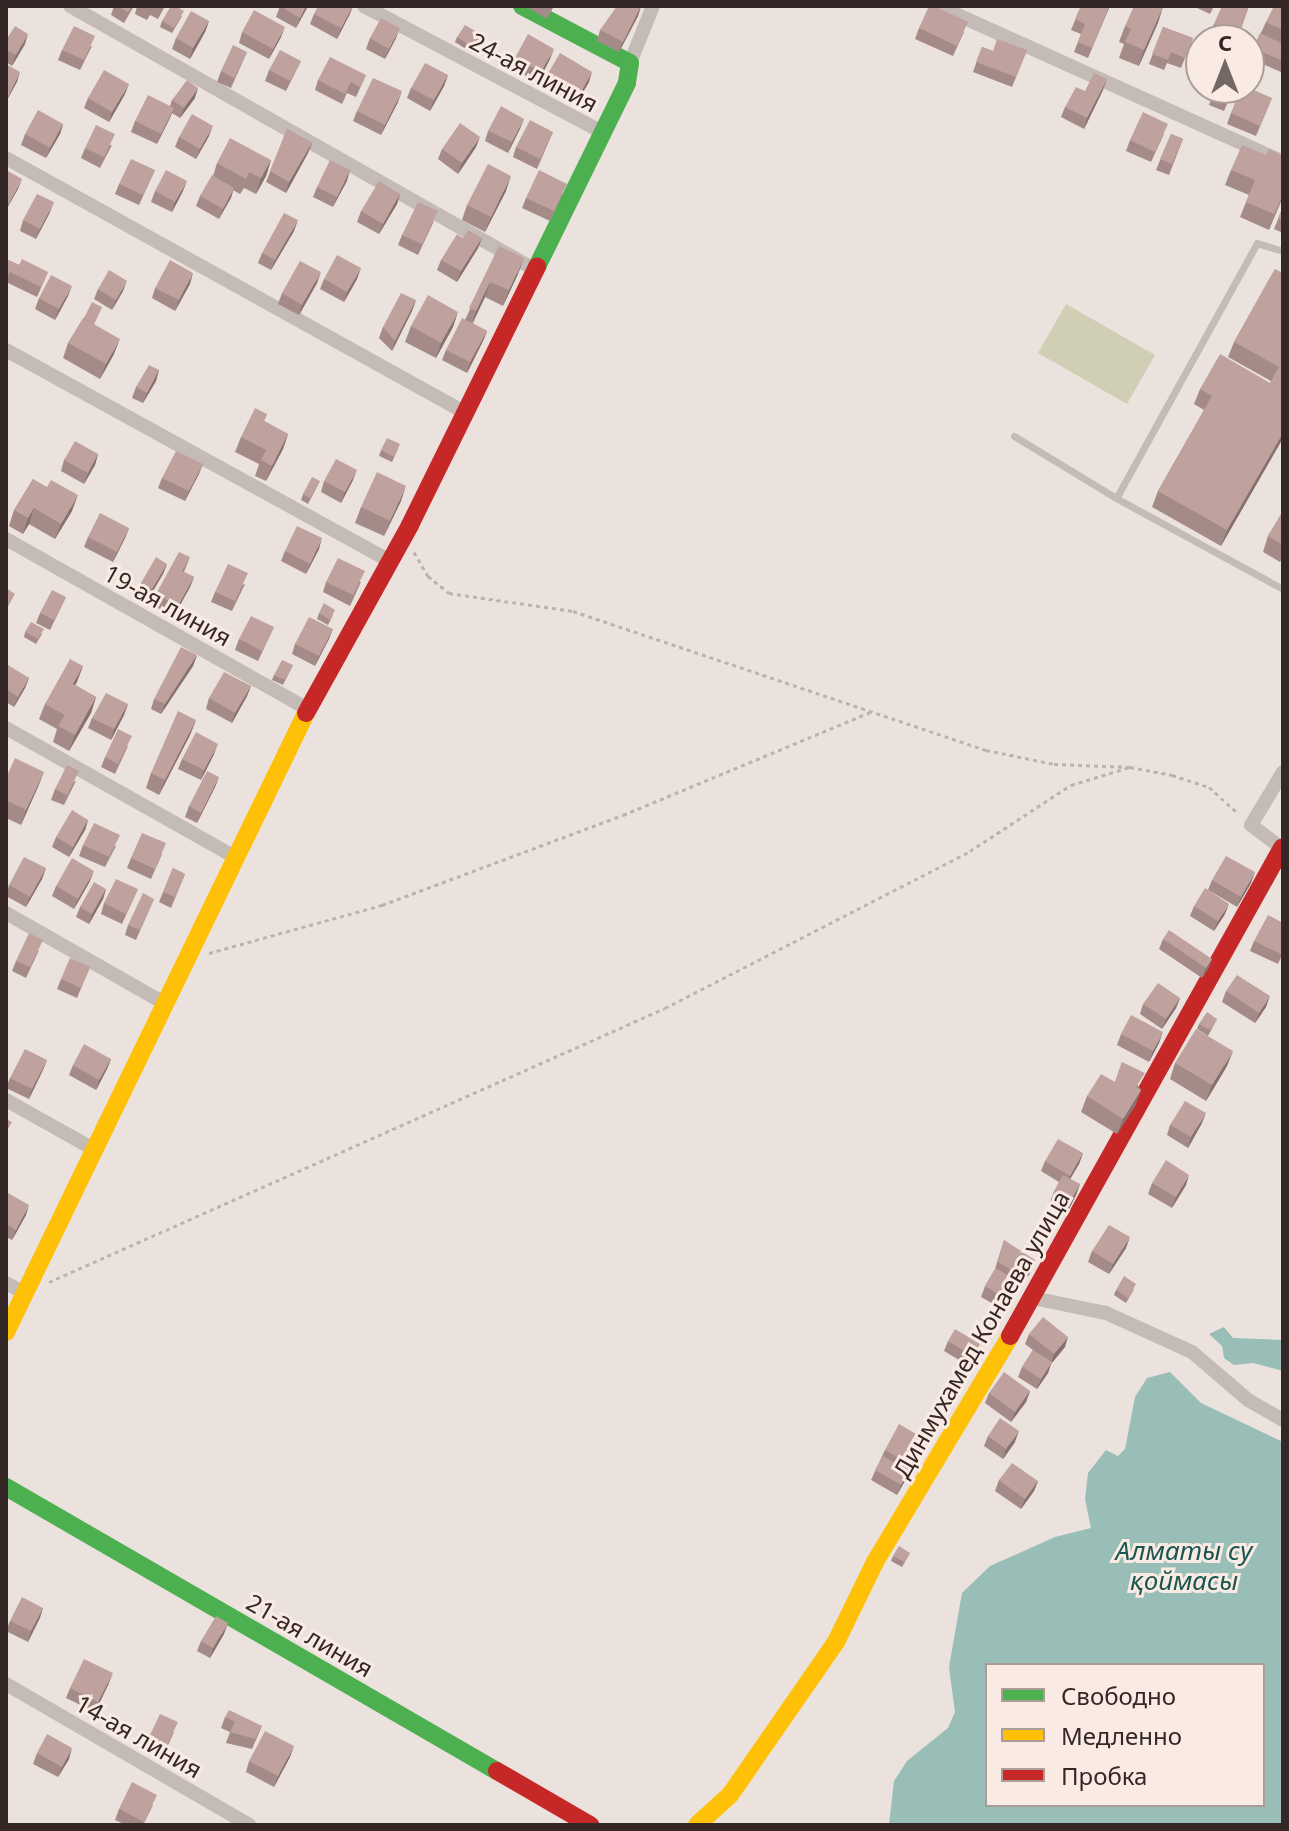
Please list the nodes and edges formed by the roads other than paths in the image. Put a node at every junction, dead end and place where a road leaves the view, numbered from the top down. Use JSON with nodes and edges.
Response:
{"nodes":[{"id":1,"x":70,"y":6,"type":"edge"},
{"id":2,"x":364,"y":6,"type":"edge"},
{"id":3,"x":522,"y":6,"type":"edge"},
{"id":4,"x":653,"y":6,"type":"edge"},
{"id":5,"x":938,"y":6,"type":"edge"},
{"id":6,"x":630,"y":63,"type":"junction"},
{"id":7,"x":600,"y":131,"type":"junction"},
{"id":8,"x":6,"y":158,"type":"edge"},
{"id":9,"x":1283,"y":162,"type":"edge"},
{"id":10,"x":1283,"y":251,"type":"edge"},
{"id":11,"x":532,"y":268,"type":"junction"},
{"id":12,"x":6,"y":350,"type":"edge"},
{"id":13,"x":466,"y":413,"type":"junction"},
{"id":14,"x":1014,"y":436,"type":"dead end"},
{"id":15,"x":1116,"y":498,"type":"junction"},
{"id":16,"x":6,"y":539,"type":"edge"},
{"id":17,"x":390,"y":561,"type":"junction"},
{"id":18,"x":1283,"y":589,"type":"edge"},
{"id":19,"x":308,"y":709,"type":"junction"},
{"id":20,"x":6,"y":728,"type":"edge"},
{"id":21,"x":1283,"y":772,"type":"edge"},
{"id":22,"x":1283,"y":848,"type":"edge"},
{"id":23,"x":235,"y":857,"type":"junction"},
{"id":24,"x":6,"y":913,"type":"edge"},
{"id":25,"x":164,"y":1003,"type":"junction"},
{"id":26,"x":6,"y":1100,"type":"edge"},
{"id":27,"x":95,"y":1150,"type":"junction"},
{"id":28,"x":6,"y":1283,"type":"edge"},
{"id":29,"x":24,"y":1293,"type":"junction"},
{"id":30,"x":1033,"y":1298,"type":"junction"},
{"id":31,"x":6,"y":1332,"type":"edge"},
{"id":32,"x":1283,"y":1420,"type":"edge"},
{"id":33,"x":6,"y":1487,"type":"edge"},
{"id":34,"x":6,"y":1684,"type":"edge"},
{"id":35,"x":249,"y":1825,"type":"edge"},
{"id":36,"x":590,"y":1825,"type":"edge"},
{"id":37,"x":697,"y":1825,"type":"edge"}],
"edges":[{"from":1,"to":11,"type":"street"},
{"from":2,"to":7,"type":"street","name":"24-ая линия"},
{"from":3,"to":6,"type":"street"},
{"from":4,"to":6,"type":"street"},
{"from":5,"to":9,"type":"street"},
{"from":6,"to":7,"type":"street"},
{"from":7,"to":11,"type":"street"},
{"from":8,"to":13,"type":"street"},
{"from":10,"to":15,"type":"lane"},
{"from":11,"to":13,"type":"street"},
{"from":12,"to":17,"type":"street"},
{"from":13,"to":17,"type":"street"},
{"from":14,"to":15,"type":"lane"},
{"from":15,"to":18,"type":"lane"},
{"from":16,"to":19,"type":"street","name":"19-ая линия"},
{"from":17,"to":19,"type":"street"},
{"from":19,"to":23,"type":"street"},
{"from":20,"to":23,"type":"street"},
{"from":21,"to":22,"type":"street"},
{"from":22,"to":30,"type":"street","name":"Динмухамед Конаева улица"},
{"from":23,"to":25,"type":"street"},
{"from":24,"to":25,"type":"street"},
{"from":25,"to":27,"type":"street"},
{"from":26,"to":27,"type":"street"},
{"from":27,"to":29,"type":"street"},
{"from":28,"to":29,"type":"street"},
{"from":29,"to":31,"type":"street"},
{"from":30,"to":32,"type":"street"},
{"from":30,"to":37,"type":"street","name":"Динмухамед Конаева улица"},
{"from":33,"to":36,"type":"street","name":"21-ая линия"},
{"from":34,"to":35,"type":"street","name":"14-ая линия"}]}
